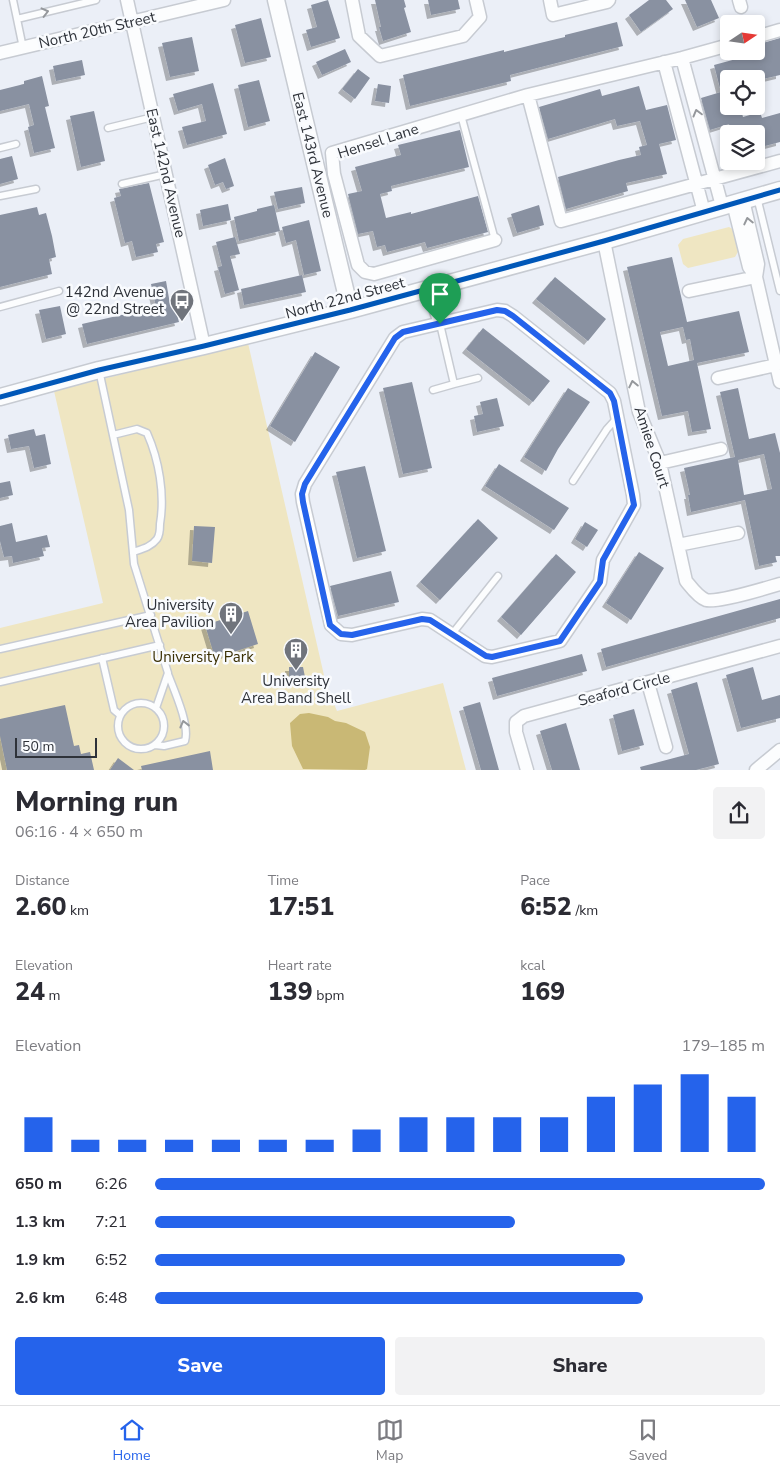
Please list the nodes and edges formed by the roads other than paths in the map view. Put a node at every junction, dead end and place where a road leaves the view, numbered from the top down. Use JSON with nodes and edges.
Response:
{"nodes":[{"id":1,"x":13,"y":0,"type":"edge"},
{"id":2,"x":96,"y":0,"type":"edge"},
{"id":3,"x":127,"y":0,"type":"edge"},
{"id":4,"x":224,"y":0,"type":"edge"},
{"id":5,"x":276,"y":0,"type":"edge"},
{"id":6,"x":352,"y":0,"type":"edge"},
{"id":7,"x":476,"y":0,"type":"edge"},
{"id":8,"x":550,"y":0,"type":"edge"},
{"id":9,"x":609,"y":0,"type":"edge"},
{"id":10,"x":17,"y":19,"type":"junction"},
{"id":11,"x":132,"y":22,"type":"junction"},
{"id":12,"x":780,"y":30,"type":"edge"},
{"id":13,"x":765,"y":34,"type":"edge"},
{"id":14,"x":720,"y":47,"type":"edge"},
{"id":15,"x":23,"y":48,"type":"junction"},
{"id":16,"x":0,"y":53,"type":"edge"},
{"id":17,"x":682,"y":58,"type":"junction"},
{"id":18,"x":664,"y":62,"type":"junction"},
{"id":19,"x":528,"y":95,"type":"junction"},
{"id":20,"x":462,"y":115,"type":"junction"},
{"id":21,"x":153,"y":117,"type":"junction"},
{"id":22,"x":108,"y":128,"type":"dead end"},
{"id":23,"x":16,"y":144,"type":"dead end"},
{"id":24,"x":0,"y":148,"type":"edge"},
{"id":25,"x":332,"y":153,"type":"junction"},
{"id":26,"x":314,"y":158,"type":"junction"},
{"id":27,"x":780,"y":161,"type":"edge"},
{"id":28,"x":166,"y":174,"type":"junction"},
{"id":29,"x":716,"y":180,"type":"junction"},
{"id":30,"x":122,"y":184,"type":"dead end"},
{"id":31,"x":696,"y":185,"type":"junction"},
{"id":32,"x":36,"y":189,"type":"dead end"},
{"id":33,"x":780,"y":190,"type":"edge"},
{"id":34,"x":0,"y":196,"type":"edge"},
{"id":35,"x":739,"y":201,"type":"junction"},
{"id":36,"x":704,"y":212,"type":"junction"},
{"id":37,"x":495,"y":240,"type":"joint"},
{"id":38,"x":604,"y":241,"type":"junction"},
{"id":39,"x":756,"y":277,"type":"junction"},
{"id":40,"x":429,"y":289,"type":"junction"},
{"id":41,"x":59,"y":291,"type":"dead end"},
{"id":42,"x":688,"y":291,"type":"dead end"},
{"id":43,"x":780,"y":291,"type":"edge"},
{"id":44,"x":0,"y":307,"type":"edge"},
{"id":45,"x":350,"y":310,"type":"junction"},
{"id":46,"x":440,"y":324,"type":"junction"},
{"id":47,"x":204,"y":346,"type":"junction"},
{"id":48,"x":776,"y":365,"type":"junction"},
{"id":49,"x":99,"y":370,"type":"junction"},
{"id":50,"x":478,"y":378,"type":"dead end"},
{"id":51,"x":718,"y":378,"type":"dead end"},
{"id":52,"x":780,"y":382,"type":"edge"},
{"id":53,"x":454,"y":384,"type":"junction"},
{"id":54,"x":433,"y":390,"type":"dead end"},
{"id":55,"x":0,"y":397,"type":"edge"},
{"id":56,"x":617,"y":418,"type":"junction"},
{"id":57,"x":113,"y":435,"type":"junction"},
{"id":58,"x":721,"y":448,"type":"dead end"},
{"id":59,"x":660,"y":463,"type":"junction"},
{"id":60,"x":573,"y":481,"type":"dead end"},
{"id":61,"x":738,"y":533,"type":"dead end"},
{"id":62,"x":678,"y":545,"type":"junction"},
{"id":63,"x":133,"y":552,"type":"junction"},
{"id":64,"x":498,"y":576,"type":"dead end"},
{"id":65,"x":780,"y":584,"type":"edge"},
{"id":66,"x":151,"y":615,"type":"junction"},
{"id":67,"x":452,"y":634,"type":"junction"},
{"id":68,"x":160,"y":645,"type":"junction"},
{"id":69,"x":780,"y":646,"type":"edge"},
{"id":70,"x":0,"y":650,"type":"edge"},
{"id":71,"x":102,"y":658,"type":"junction"},
{"id":72,"x":168,"y":674,"type":"junction"},
{"id":73,"x":0,"y":682,"type":"edge"},
{"id":74,"x":648,"y":683,"type":"junction"},
{"id":75,"x":156,"y":708,"type":"junction"},
{"id":76,"x":120,"y":715,"type":"junction"},
{"id":77,"x":155,"y":745,"type":"junction"},
{"id":78,"x":666,"y":747,"type":"dead end"},
{"id":79,"x":780,"y":750,"type":"edge"},
{"id":80,"x":527,"y":770,"type":"edge"},
{"id":81,"x":756,"y":770,"type":"edge"}],
"edges":[{"from":1,"to":10,"type":"lane"},
{"from":10,"to":2,"type":"lane","one_way":true},
{"from":3,"to":11,"type":"street","name":"East 142nd Avenue"},
{"from":4,"to":11,"type":"street","name":"North 20th Street"},
{"from":5,"to":26,"type":"street","name":"East 143rd Avenue"},
{"from":6,"to":7,"type":"street"},
{"from":8,"to":9,"type":"street"},
{"from":10,"to":15,"type":"lane"},
{"from":11,"to":15,"type":"street","name":"North 20th Street"},
{"from":11,"to":21,"type":"street","name":"East 142nd Avenue"},
{"from":12,"to":13,"type":"street"},
{"from":14,"to":17,"type":"street","name":"Hensel Lane"},
{"from":15,"to":16,"type":"street","name":"North 20th Street"},
{"from":17,"to":18,"type":"street","name":"Hensel Lane"},
{"from":29,"to":17,"type":"street","one_way":true},
{"from":18,"to":19,"type":"street","name":"Hensel Lane"},
{"from":18,"to":31,"type":"street"},
{"from":19,"to":20,"type":"street","name":"Hensel Lane"},
{"from":19,"to":31,"type":"street"},
{"from":20,"to":25,"type":"street","name":"Hensel Lane"},
{"from":20,"to":37,"type":"lane"},
{"from":21,"to":22,"type":"lane"},
{"from":21,"to":28,"type":"street","name":"East 142nd Avenue"},
{"from":23,"to":24,"type":"lane"},
{"from":25,"to":26,"type":"street"},
{"from":25,"to":37,"type":"street","name":"Hensel Lane"},
{"from":26,"to":45,"type":"street","name":"East 143rd Avenue"},
{"from":27,"to":29,"type":"street"},
{"from":28,"to":30,"type":"lane"},
{"from":28,"to":47,"type":"street","name":"East 142nd Avenue"},
{"from":29,"to":31,"type":"street"},
{"from":29,"to":35,"type":"street"},
{"from":31,"to":36,"type":"street"},
{"from":32,"to":34,"type":"lane"},
{"from":33,"to":35,"type":"street","name":"North 22nd Street"},
{"from":35,"to":36,"type":"street","name":"North 22nd Street"},
{"from":35,"to":39,"type":"street"},
{"from":35,"to":43,"type":"lane"},
{"from":36,"to":38,"type":"street","name":"North 22nd Street"},
{"from":38,"to":40,"type":"street","name":"North 22nd Street"},
{"from":59,"to":38,"type":"street","name":"Amiee Court","one_way":true},
{"from":39,"to":42,"type":"street"},
{"from":39,"to":48,"type":"street"},
{"from":40,"to":45,"type":"street","name":"North 22nd Street"},
{"from":40,"to":46,"type":"street"},
{"from":41,"to":44,"type":"lane"},
{"from":45,"to":47,"type":"street","name":"North 22nd Street"},
{"from":46,"to":53,"type":"lane"},
{"from":46,"to":56,"type":"street"},
{"from":46,"to":67,"type":"street"},
{"from":47,"to":49,"type":"street","name":"North 22nd Street"},
{"from":48,"to":51,"type":"street"},
{"from":48,"to":52,"type":"street"},
{"from":49,"to":55,"type":"street","name":"North 22nd Street"},
{"from":49,"to":57,"type":"lane"},
{"from":50,"to":53,"type":"lane"},
{"from":53,"to":54,"type":"lane"},
{"from":56,"to":60,"type":"lane"},
{"from":56,"to":67,"type":"street"},
{"from":57,"to":63,"type":"lane"},
{"from":57,"to":63,"type":"lane"},
{"from":58,"to":59,"type":"street"},
{"from":59,"to":62,"type":"street","name":"Amiee Court"},
{"from":61,"to":62,"type":"street"},
{"from":62,"to":65,"type":"street","name":"Amiee Court"},
{"from":63,"to":66,"type":"lane"},
{"from":64,"to":67,"type":"lane"},
{"from":66,"to":68,"type":"lane"},
{"from":66,"to":70,"type":"lane"},
{"from":68,"to":71,"type":"lane"},
{"from":68,"to":72,"type":"lane"},
{"from":69,"to":74,"type":"street","name":"Seaford Circle"},
{"from":71,"to":73,"type":"lane"},
{"from":71,"to":76,"type":"lane"},
{"from":72,"to":75,"type":"lane"},
{"from":77,"to":72,"type":"lane","one_way":true},
{"from":74,"to":78,"type":"street"},
{"from":74,"to":80,"type":"street","name":"Seaford Circle"},
{"from":75,"to":76,"type":"lane"},
{"from":75,"to":77,"type":"lane"},
{"from":76,"to":77,"type":"lane"},
{"from":79,"to":81,"type":"street"}]}
